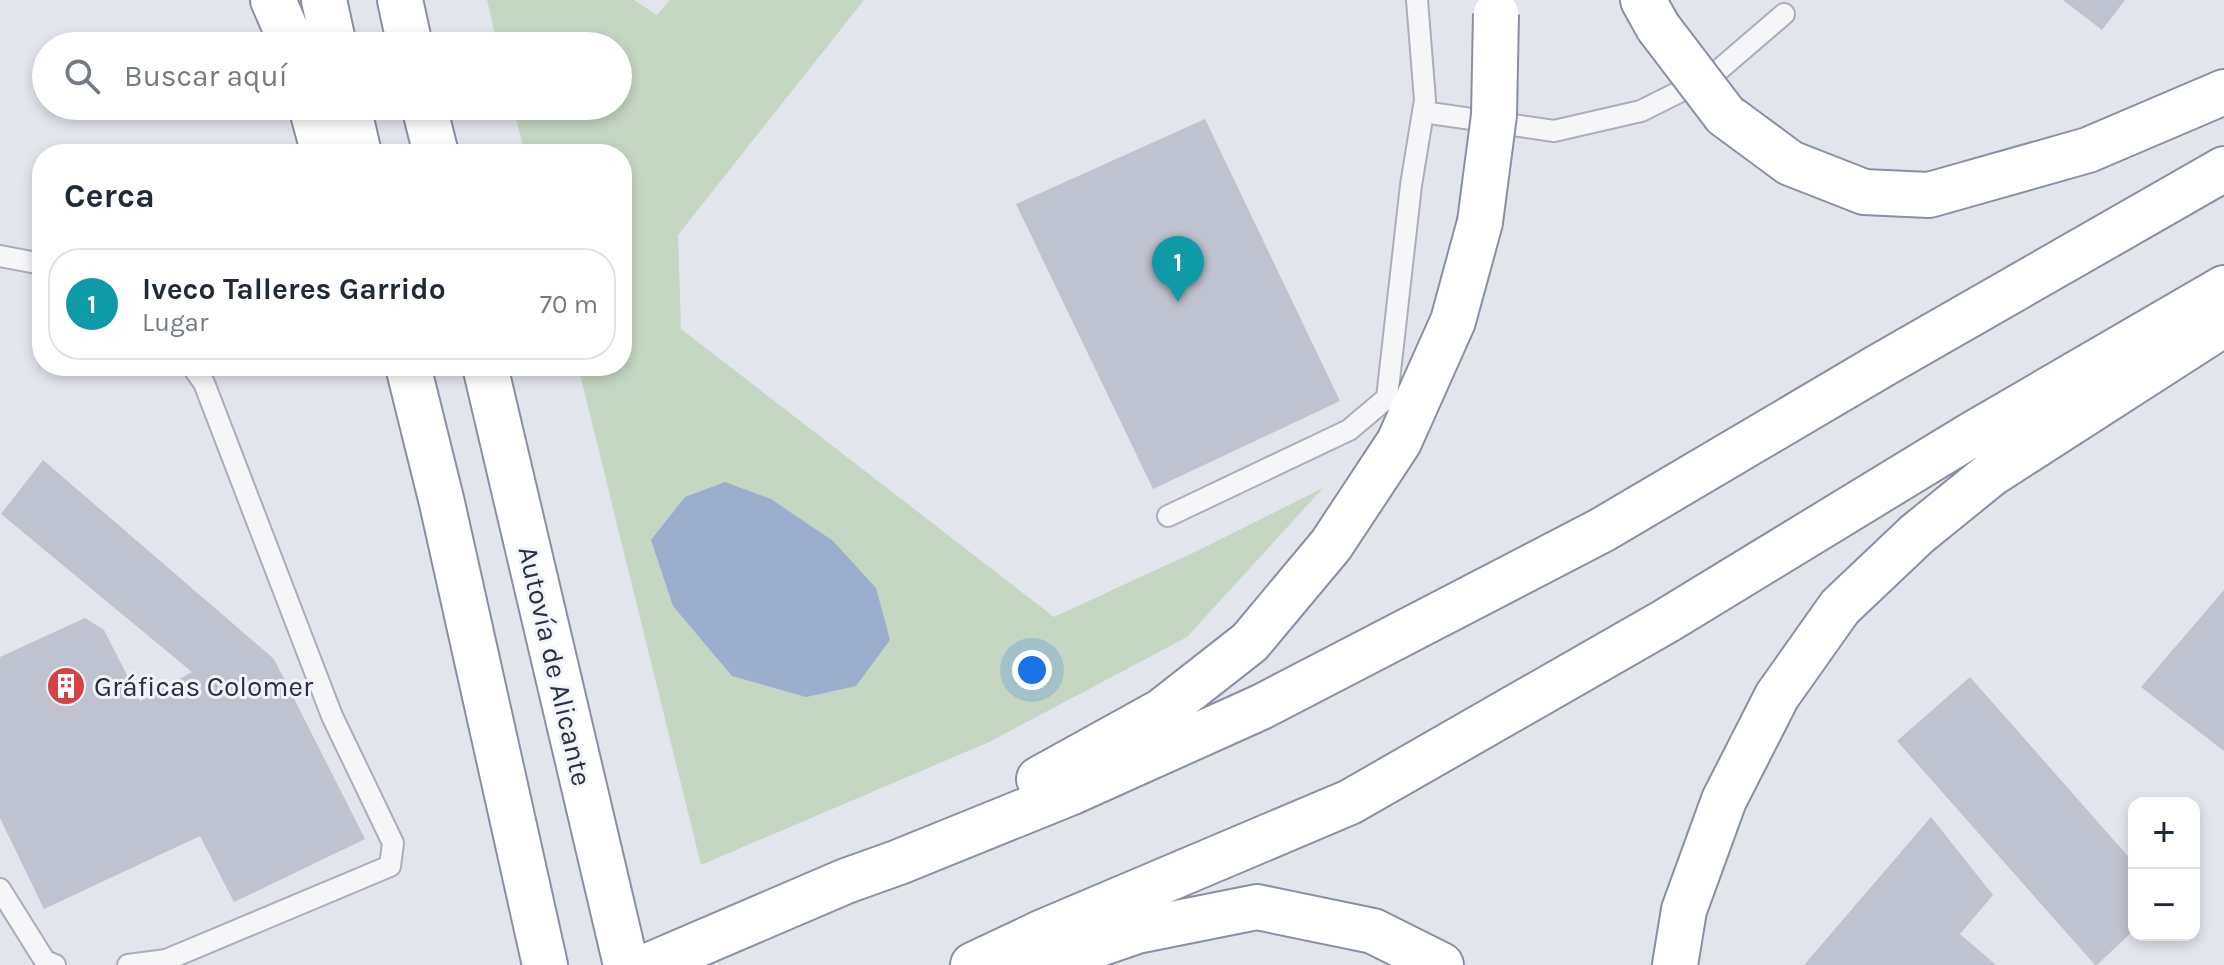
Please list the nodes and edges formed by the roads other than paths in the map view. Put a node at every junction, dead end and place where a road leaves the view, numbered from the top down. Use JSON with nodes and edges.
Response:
{"nodes":[{"id":1,"x":273,"y":0,"type":"edge"},
{"id":2,"x":324,"y":0,"type":"edge"},
{"id":3,"x":400,"y":0,"type":"edge"},
{"id":4,"x":1417,"y":0,"type":"edge"},
{"id":5,"x":1495,"y":7,"type":"edge"},
{"id":6,"x":1650,"y":13,"type":"edge"},
{"id":7,"x":1784,"y":14,"type":"dead end"},
{"id":8,"x":287,"y":32,"type":"edge"},
{"id":9,"x":331,"y":32,"type":"edge"},
{"id":10,"x":407,"y":32,"type":"edge"},
{"id":11,"x":2224,"y":92,"type":"edge"},
{"id":12,"x":1423,"y":112,"type":"junction"},
{"id":13,"x":315,"y":120,"type":"edge"},
{"id":14,"x":351,"y":120,"type":"edge"},
{"id":15,"x":428,"y":120,"type":"edge"},
{"id":16,"x":321,"y":144,"type":"edge"},
{"id":17,"x":357,"y":144,"type":"edge"},
{"id":18,"x":434,"y":144,"type":"edge"},
{"id":19,"x":2224,"y":169,"type":"edge"},
{"id":20,"x":0,"y":256,"type":"edge"},
{"id":21,"x":32,"y":262,"type":"edge"},
{"id":22,"x":2224,"y":288,"type":"edge"},
{"id":23,"x":2224,"y":324,"type":"edge"},
{"id":24,"x":199,"y":376,"type":"edge"},
{"id":25,"x":409,"y":376,"type":"edge"},
{"id":26,"x":487,"y":376,"type":"edge"},
{"id":27,"x":1168,"y":516,"type":"dead end"},
{"id":28,"x":899,"y":862,"type":"junction"},
{"id":29,"x":0,"y":889,"type":"edge"},
{"id":30,"x":55,"y":965,"type":"edge"},
{"id":31,"x":128,"y":965,"type":"edge"},
{"id":32,"x":545,"y":965,"type":"edge"},
{"id":33,"x":626,"y":965,"type":"edge"},
{"id":34,"x":650,"y":965,"type":"edge"},
{"id":35,"x":973,"y":965,"type":"edge"},
{"id":36,"x":1038,"y":965,"type":"edge"},
{"id":37,"x":1441,"y":965,"type":"edge"},
{"id":38,"x":1675,"y":965,"type":"edge"}],
"edges":[{"from":1,"to":8,"type":"highway"},
{"from":2,"to":9,"type":"highway"},
{"from":3,"to":10,"type":"highway"},
{"from":4,"to":12,"type":"lane"},
{"from":5,"to":28,"type":"highway","bridge":true},
{"from":6,"to":11,"type":"highway","bridge":true},
{"from":7,"to":12,"type":"lane"},
{"from":12,"to":27,"type":"lane"},
{"from":13,"to":16,"type":"highway"},
{"from":14,"to":17,"type":"highway"},
{"from":15,"to":18,"type":"highway"},
{"from":19,"to":28,"type":"highway"},
{"from":20,"to":21,"type":"lane"},
{"from":22,"to":35,"type":"highway"},
{"from":23,"to":38,"type":"highway"},
{"from":24,"to":31,"type":"lane"},
{"from":25,"to":32,"type":"highway"},
{"from":26,"to":33,"type":"highway","name":"Autovía de Alicante"},
{"from":28,"to":34,"type":"highway"},
{"from":29,"to":30,"type":"lane"},
{"from":36,"to":37,"type":"highway"}]}
